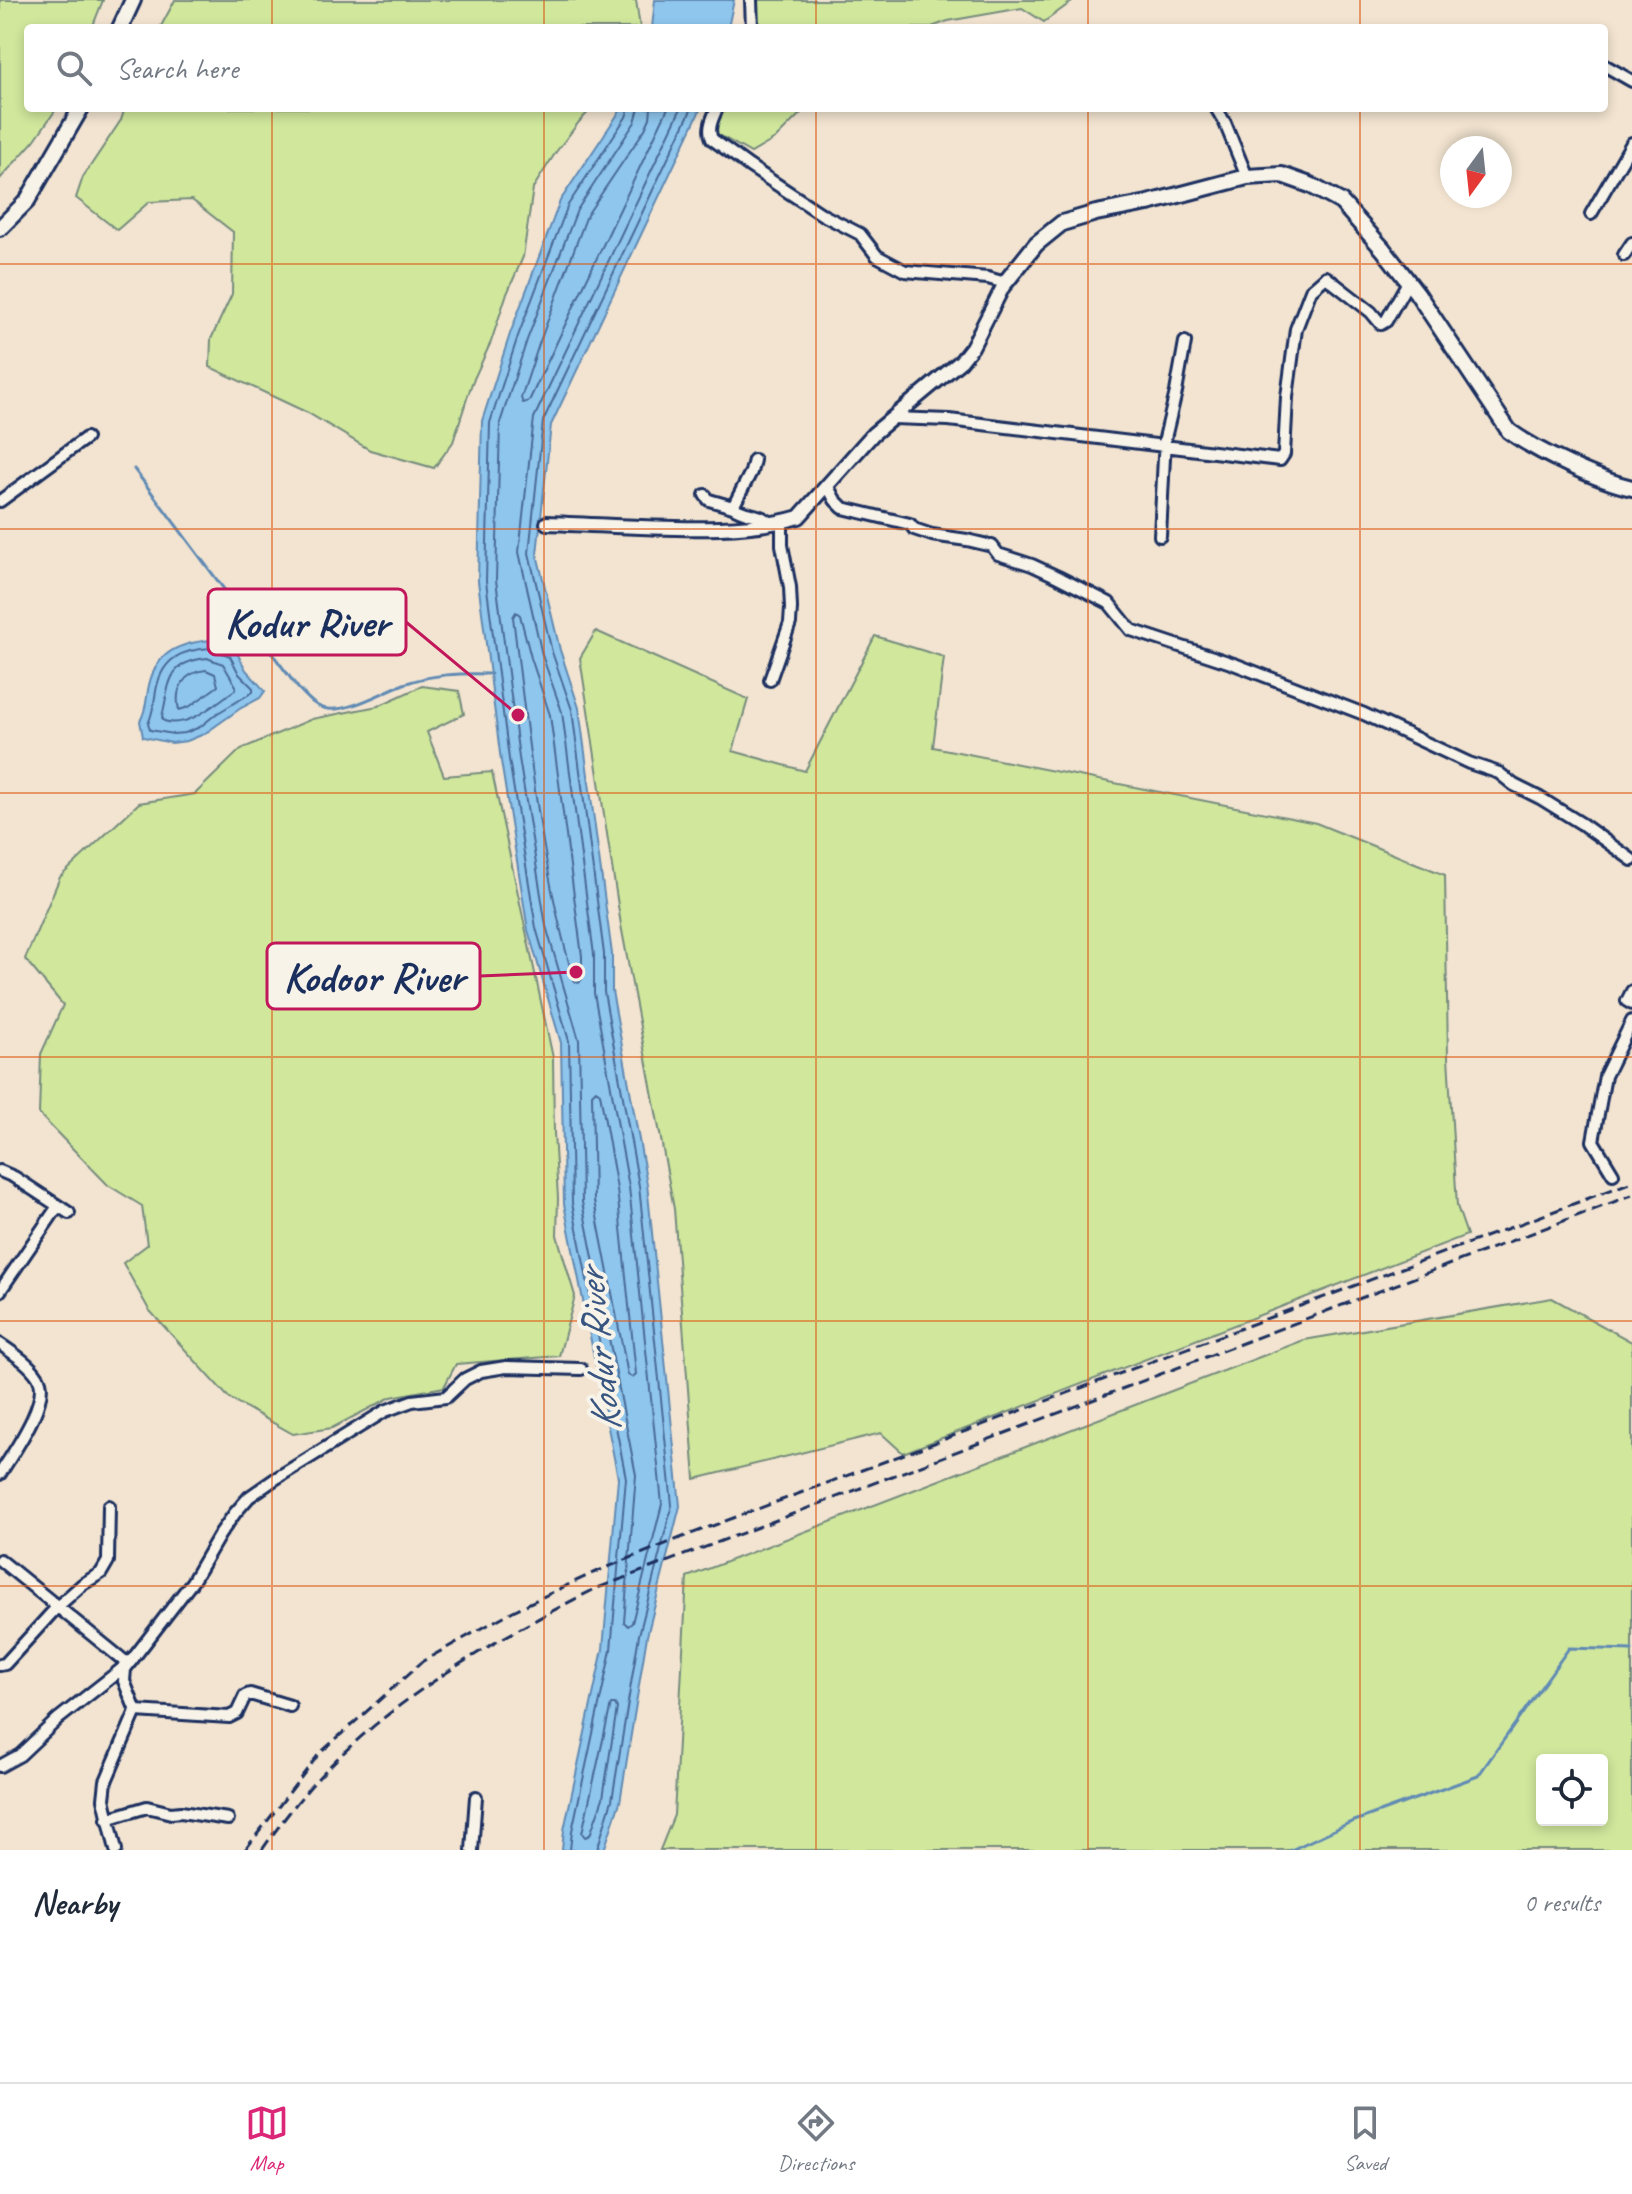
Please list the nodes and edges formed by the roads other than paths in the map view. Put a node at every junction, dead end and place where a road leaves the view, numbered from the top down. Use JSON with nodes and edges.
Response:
{"nodes":[{"id":1,"x":133,"y":0,"type":"edge"},
{"id":2,"x":751,"y":0,"type":"edge"},
{"id":3,"x":122,"y":24,"type":"edge"},
{"id":4,"x":752,"y":24,"type":"edge"},
{"id":5,"x":1608,"y":67,"type":"edge"},
{"id":6,"x":1632,"y":81,"type":"edge"},
{"id":7,"x":79,"y":112,"type":"edge"},
{"id":8,"x":715,"y":112,"type":"edge"},
{"id":9,"x":1218,"y":112,"type":"edge"},
{"id":10,"x":1632,"y":143,"type":"edge"},
{"id":11,"x":1247,"y":177,"type":"junction"},
{"id":12,"x":1591,"y":214,"type":"dead end"},
{"id":13,"x":0,"y":228,"type":"edge"},
{"id":14,"x":1632,"y":243,"type":"edge"},
{"id":15,"x":1624,"y":255,"type":"dead end"},
{"id":16,"x":1408,"y":282,"type":"junction"},
{"id":17,"x":1005,"y":283,"type":"junction"},
{"id":18,"x":1185,"y":342,"type":"dead end"},
{"id":19,"x":893,"y":418,"type":"junction"},
{"id":20,"x":86,"y":438,"type":"dead end"},
{"id":21,"x":1165,"y":447,"type":"junction"},
{"id":22,"x":754,"y":460,"type":"dead end"},
{"id":23,"x":827,"y":485,"type":"junction"},
{"id":24,"x":1632,"y":488,"type":"edge"},
{"id":25,"x":705,"y":495,"type":"dead end"},
{"id":26,"x":0,"y":501,"type":"edge"},
{"id":27,"x":733,"y":507,"type":"junction"},
{"id":28,"x":547,"y":523,"type":"dead end"},
{"id":29,"x":777,"y":523,"type":"junction"},
{"id":30,"x":1160,"y":536,"type":"dead end"},
{"id":31,"x":770,"y":680,"type":"dead end"},
{"id":32,"x":1632,"y":860,"type":"edge"},
{"id":33,"x":1632,"y":991,"type":"edge"},
{"id":34,"x":1632,"y":1004,"type":"edge"},
{"id":35,"x":1632,"y":1021,"type":"edge"},
{"id":36,"x":0,"y":1171,"type":"edge"},
{"id":37,"x":1613,"y":1174,"type":"dead end"},
{"id":38,"x":58,"y":1206,"type":"junction"},
{"id":39,"x":69,"y":1213,"type":"dead end"},
{"id":40,"x":0,"y":1291,"type":"edge"},
{"id":41,"x":0,"y":1344,"type":"edge"},
{"id":42,"x":581,"y":1369,"type":"dead end"},
{"id":43,"x":0,"y":1474,"type":"edge"},
{"id":44,"x":109,"y":1506,"type":"dead end"},
{"id":45,"x":0,"y":1560,"type":"edge"},
{"id":46,"x":57,"y":1607,"type":"junction"},
{"id":47,"x":128,"y":1664,"type":"junction"},
{"id":48,"x":0,"y":1665,"type":"edge"},
{"id":49,"x":290,"y":1706,"type":"dead end"},
{"id":50,"x":136,"y":1711,"type":"junction"},
{"id":51,"x":0,"y":1766,"type":"edge"},
{"id":52,"x":476,"y":1797,"type":"dead end"},
{"id":53,"x":107,"y":1819,"type":"junction"},
{"id":54,"x":228,"y":1819,"type":"dead end"},
{"id":55,"x":116,"y":1850,"type":"edge"},
{"id":56,"x":472,"y":1850,"type":"edge"}],
"edges":[{"from":1,"to":3,"type":"main road"},
{"from":2,"to":4,"type":"street"},
{"from":5,"to":6,"type":"street"},
{"from":7,"to":13,"type":"main road"},
{"from":8,"to":17,"type":"street"},
{"from":9,"to":11,"type":"street"},
{"from":10,"to":12,"type":"street"},
{"from":11,"to":16,"type":"main road"},
{"from":11,"to":17,"type":"main road"},
{"from":14,"to":15,"type":"street"},
{"from":16,"to":21,"type":"street"},
{"from":16,"to":24,"type":"main road"},
{"from":17,"to":19,"type":"street"},
{"from":18,"to":21,"type":"street"},
{"from":19,"to":21,"type":"street"},
{"from":19,"to":23,"type":"street"},
{"from":20,"to":26,"type":"street"},
{"from":21,"to":30,"type":"street"},
{"from":22,"to":27,"type":"street"},
{"from":23,"to":29,"type":"street"},
{"from":23,"to":32,"type":"street"},
{"from":25,"to":27,"type":"street"},
{"from":27,"to":29,"type":"street"},
{"from":28,"to":29,"type":"street"},
{"from":29,"to":31,"type":"street"},
{"from":33,"to":34,"type":"street"},
{"from":35,"to":37,"type":"street"},
{"from":36,"to":38,"type":"street"},
{"from":38,"to":39,"type":"street"},
{"from":38,"to":40,"type":"street"},
{"from":41,"to":43,"type":"street"},
{"from":42,"to":47,"type":"street"},
{"from":44,"to":46,"type":"street"},
{"from":45,"to":46,"type":"street"},
{"from":46,"to":47,"type":"street"},
{"from":46,"to":48,"type":"street"},
{"from":47,"to":50,"type":"street"},
{"from":47,"to":51,"type":"street"},
{"from":49,"to":50,"type":"street"},
{"from":50,"to":53,"type":"street"},
{"from":52,"to":56,"type":"street"},
{"from":53,"to":54,"type":"street"},
{"from":53,"to":55,"type":"street"}]}
